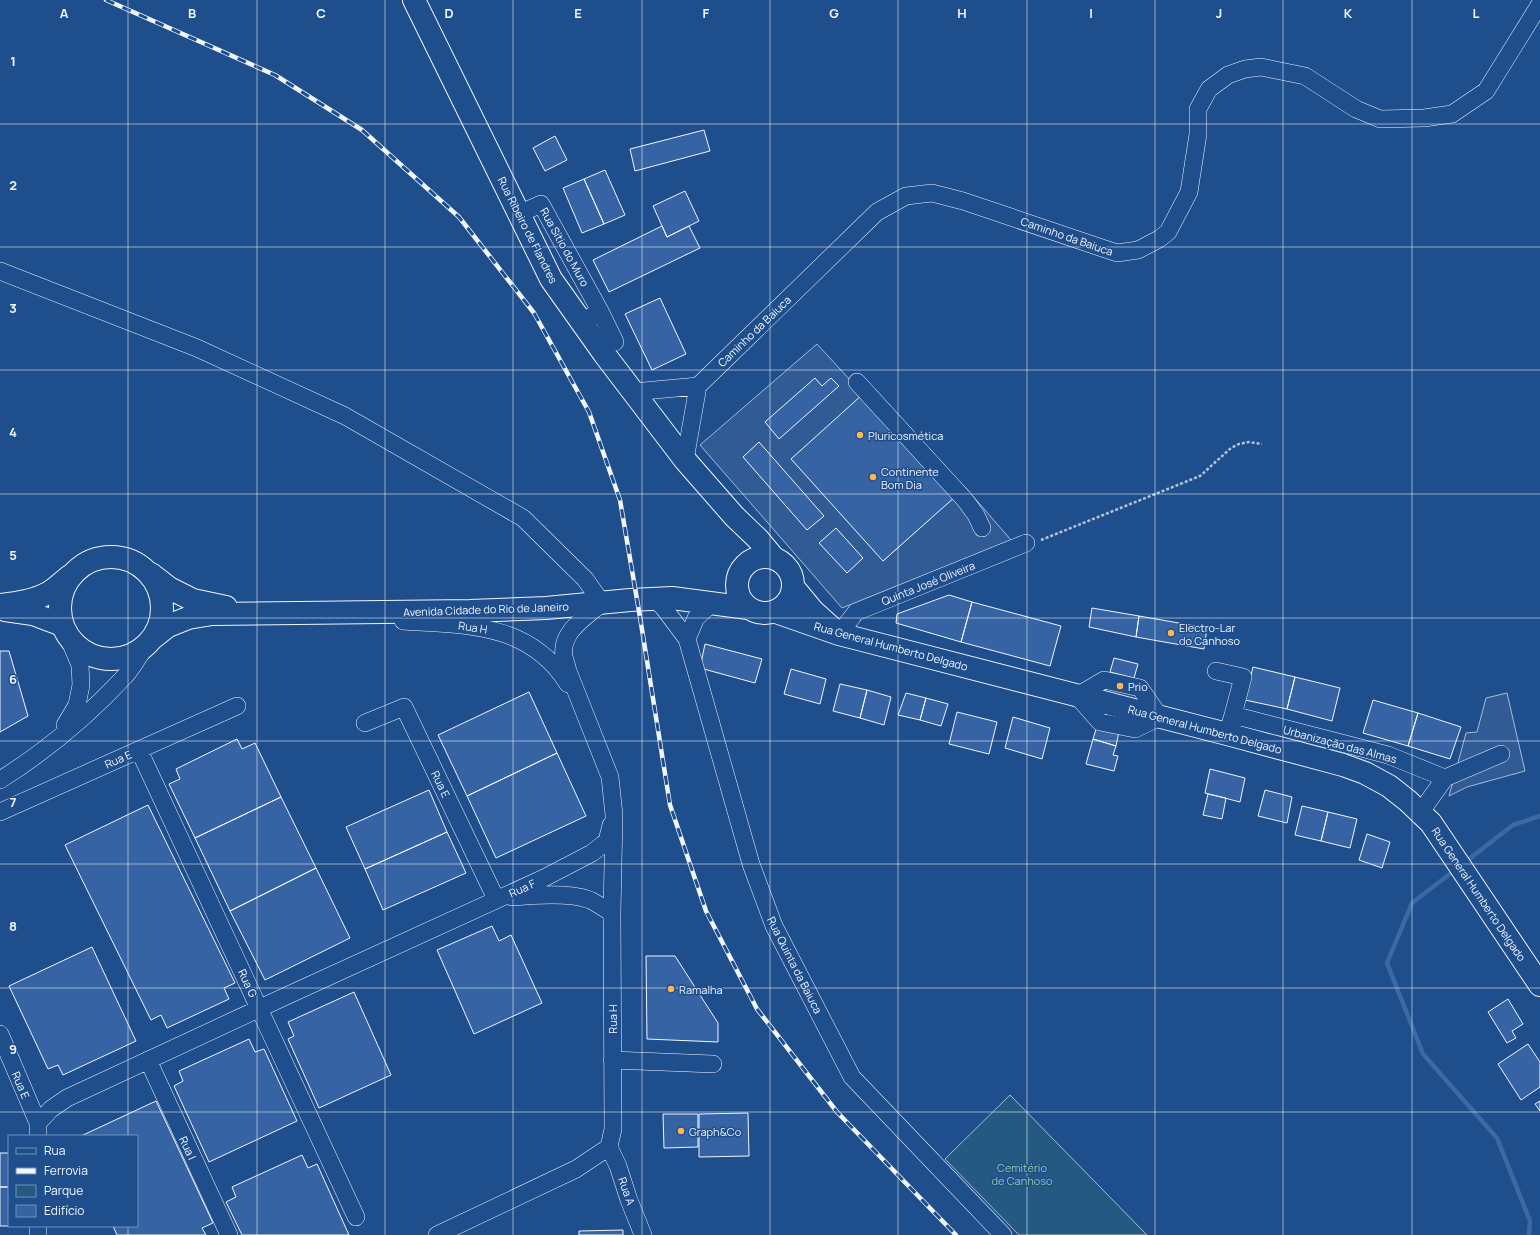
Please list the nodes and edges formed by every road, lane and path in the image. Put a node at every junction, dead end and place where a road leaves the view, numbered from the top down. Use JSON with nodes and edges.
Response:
{"nodes":[{"id":1,"x":414,"y":0,"type":"edge"},
{"id":2,"x":1540,"y":4,"type":"edge"},
{"id":3,"x":0,"y":271,"type":"edge"},
{"id":4,"x":591,"y":317,"type":"junction"},
{"id":5,"x":615,"y":342,"type":"dead end"},
{"id":6,"x":857,"y":382,"type":"dead end"},
{"id":7,"x":698,"y":386,"type":"junction"},
{"id":8,"x":633,"y":392,"type":"junction"},
{"id":9,"x":1262,"y":444,"type":"dead end"},
{"id":10,"x":685,"y":460,"type":"junction"},
{"id":11,"x":734,"y":516,"type":"junction"},
{"id":12,"x":982,"y":528,"type":"dead end"},
{"id":13,"x":1026,"y":543,"type":"joint"},
{"id":14,"x":773,"y":558,"type":"junction"},
{"id":15,"x":746,"y":565,"type":"junction"},
{"id":16,"x":148,"y":573,"type":"junction"},
{"id":17,"x":71,"y":575,"type":"junction"},
{"id":18,"x":794,"y":588,"type":"junction"},
{"id":19,"x":654,"y":599,"type":"junction"},
{"id":20,"x":683,"y":599,"type":"junction"},
{"id":21,"x":712,"y":603,"type":"junction"},
{"id":22,"x":602,"y":604,"type":"junction"},
{"id":23,"x":0,"y":605,"type":"edge"},
{"id":24,"x":748,"y":608,"type":"junction"},
{"id":25,"x":0,"y":609,"type":"edge"},
{"id":26,"x":776,"y":612,"type":"junction"},
{"id":27,"x":289,"y":613,"type":"junction"},
{"id":28,"x":65,"y":632,"type":"junction"},
{"id":29,"x":839,"y":634,"type":"junction"},
{"id":30,"x":687,"y":640,"type":"junction"},
{"id":31,"x":149,"y":643,"type":"junction"},
{"id":32,"x":1216,"y":671,"type":"dead end"},
{"id":33,"x":580,"y":703,"type":"junction"},
{"id":34,"x":237,"y":706,"type":"dead end"},
{"id":35,"x":365,"y":723,"type":"dead end"},
{"id":36,"x":1230,"y":725,"type":"junction"},
{"id":37,"x":47,"y":747,"type":"junction"},
{"id":38,"x":139,"y":750,"type":"junction"},
{"id":39,"x":1500,"y":754,"type":"dead end"},
{"id":40,"x":1445,"y":778,"type":"junction"},
{"id":41,"x":0,"y":780,"type":"edge"},
{"id":42,"x":0,"y":812,"type":"edge"},
{"id":43,"x":1420,"y":813,"type":"junction"},
{"id":44,"x":614,"y":815,"type":"junction"},
{"id":45,"x":496,"y":900,"type":"junction"},
{"id":46,"x":612,"y":913,"type":"junction"},
{"id":47,"x":1540,"y":985,"type":"edge"},
{"id":48,"x":259,"y":1008,"type":"junction"},
{"id":49,"x":0,"y":1034,"type":"edge"},
{"id":50,"x":148,"y":1060,"type":"junction"},
{"id":51,"x":612,"y":1060,"type":"junction"},
{"id":52,"x":713,"y":1064,"type":"dead end"},
{"id":53,"x":38,"y":1129,"type":"edge"},
{"id":54,"x":609,"y":1147,"type":"junction"},
{"id":55,"x":356,"y":1216,"type":"dead end"},
{"id":56,"x":229,"y":1235,"type":"edge"},
{"id":57,"x":437,"y":1235,"type":"edge"},
{"id":58,"x":643,"y":1235,"type":"edge"},
{"id":59,"x":1003,"y":1235,"type":"edge"}],
"edges":[{"from":1,"to":4,"type":"main road","name":"Rua Ribeiro de Flandres"},
{"from":2,"to":7,"type":"street","name":"Caminho da Baiuca"},
{"from":3,"to":22,"type":"street"},
{"from":4,"to":5,"type":"street"},
{"from":4,"to":8,"type":"main road","name":"Rua Ribeiro de Flandres"},
{"from":6,"to":12,"type":"street"},
{"from":7,"to":8,"type":"street"},
{"from":7,"to":10,"type":"street"},
{"from":8,"to":10,"type":"main road","name":"Rua Ribeiro de Flandres"},
{"from":9,"to":13,"type":"path"},
{"from":10,"to":11,"type":"main road","name":"Rua Ribeiro de Flandres"},
{"from":11,"to":14,"type":"main road","name":"Rua Ribeiro de Flandres"},
{"from":11,"to":15,"type":"main road","name":"Rua Ribeiro de Flandres"},
{"from":13,"to":29,"type":"street","name":"Quinta José Oliveira"},
{"from":14,"to":15,"type":"main road"},
{"from":14,"to":18,"type":"main road","name":"Rua Ribeiro de Flandres"},
{"from":15,"to":20,"type":"main road"},
{"from":15,"to":24,"type":"main road"},
{"from":16,"to":17,"type":"main road"},
{"from":16,"to":27,"type":"main road","name":"Avenida Cidade do Rio de Janeiro"},
{"from":16,"to":31,"type":"main road"},
{"from":17,"to":23,"type":"main road"},
{"from":17,"to":28,"type":"main road"},
{"from":18,"to":26,"type":"main road"},
{"from":18,"to":29,"type":"main road","name":"Rua Ribeiro de Flandres"},
{"from":19,"to":20,"type":"main road","name":"Avenida Cidade do Rio de Janeiro"},
{"from":19,"to":22,"type":"main road","name":"Avenida Cidade do Rio de Janeiro"},
{"from":19,"to":30,"type":"street","name":"Rua Quinta da Baiuca"},
{"from":20,"to":21,"type":"main road"},
{"from":21,"to":24,"type":"main road"},
{"from":21,"to":30,"type":"street"},
{"from":22,"to":27,"type":"main road","name":"Avenida Cidade do Rio de Janeiro"},
{"from":22,"to":33,"type":"street","name":"Rua H"},
{"from":24,"to":26,"type":"main road"},
{"from":25,"to":28,"type":"main road"},
{"from":26,"to":29,"type":"main road","name":"Rua General Humberto Delgado"},
{"from":27,"to":31,"type":"main road","name":"Avenida Cidade do Rio de Janeiro"},
{"from":27,"to":33,"type":"street","name":"Rua H"},
{"from":28,"to":31,"type":"main road"},
{"from":28,"to":37,"type":"street"},
{"from":29,"to":36,"type":"main road","name":"Rua General Humberto Delgado"},
{"from":30,"to":59,"type":"street","name":"Rua Quinta da Baiuca"},
{"from":31,"to":37,"type":"street"},
{"from":32,"to":36,"type":"street"},
{"from":33,"to":44,"type":"street","name":"Rua H"},
{"from":34,"to":38,"type":"street","name":"Rua E"},
{"from":35,"to":45,"type":"street","name":"Rua E"},
{"from":36,"to":40,"type":"street","name":"Urbanização das Almas"},
{"from":36,"to":43,"type":"main road","name":"Rua General Humberto Delgado"},
{"from":37,"to":41,"type":"street"},
{"from":38,"to":42,"type":"street","name":"Rua E"},
{"from":38,"to":48,"type":"street","name":"Rua G"},
{"from":39,"to":40,"type":"street"},
{"from":40,"to":43,"type":"street"},
{"from":43,"to":47,"type":"main road","name":"Rua General Humberto Delgado"},
{"from":44,"to":45,"type":"street","name":"Rua F"},
{"from":44,"to":46,"type":"street","name":"Rua H"},
{"from":45,"to":46,"type":"street","name":"Rua F"},
{"from":45,"to":48,"type":"street"},
{"from":46,"to":51,"type":"street","name":"Rua H"},
{"from":48,"to":50,"type":"street"},
{"from":48,"to":55,"type":"street","name":"Rua G"},
{"from":49,"to":53,"type":"street","name":"Rua E"},
{"from":50,"to":53,"type":"street"},
{"from":50,"to":56,"type":"street","name":"Rua I"},
{"from":51,"to":52,"type":"street"},
{"from":51,"to":54,"type":"street","name":"Rua H"},
{"from":54,"to":57,"type":"street"},
{"from":54,"to":58,"type":"street","name":"Rua A"}]}
